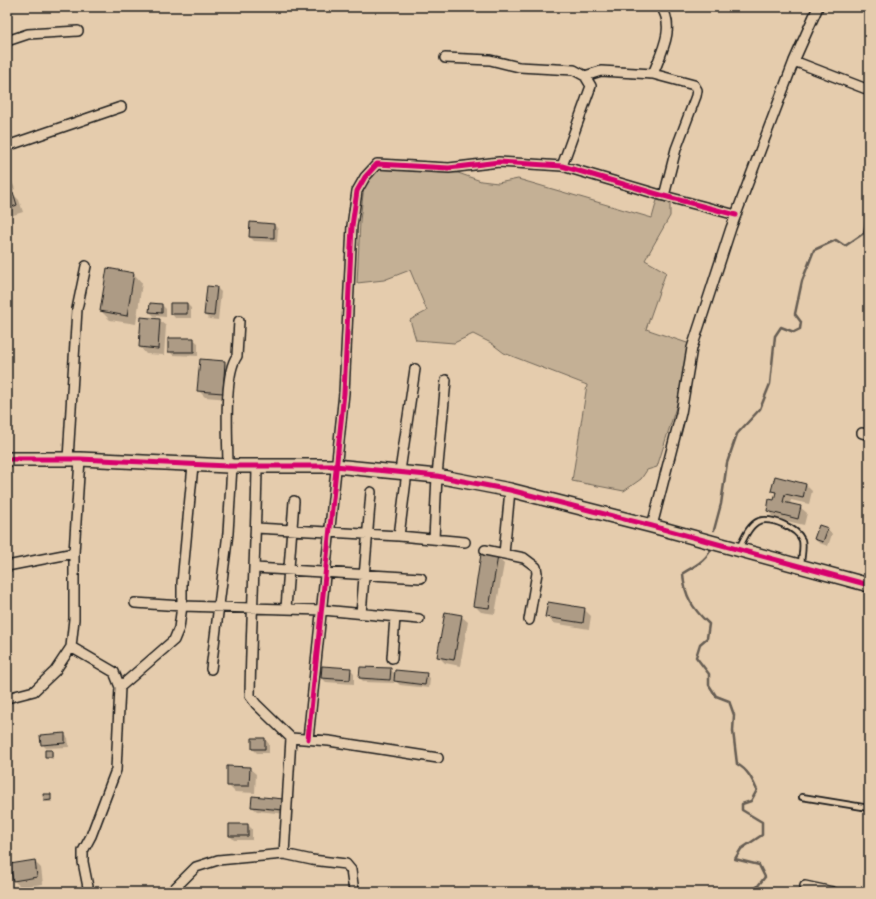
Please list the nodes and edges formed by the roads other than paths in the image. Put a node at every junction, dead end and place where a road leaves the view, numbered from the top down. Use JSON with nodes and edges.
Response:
{"nodes":[{"id":1,"x":661,"y":7,"type":"edge"},
{"id":2,"x":818,"y":7,"type":"edge"},
{"id":3,"x":78,"y":31,"type":"dead end"},
{"id":4,"x":7,"y":41,"type":"edge"},
{"id":5,"x":445,"y":58,"type":"dead end"},
{"id":6,"x":794,"y":62,"type":"junction"},
{"id":7,"x":654,"y":74,"type":"junction"},
{"id":8,"x":585,"y":76,"type":"junction"},
{"id":9,"x":869,"y":90,"type":"edge"},
{"id":10,"x":121,"y":107,"type":"dead end"},
{"id":11,"x":7,"y":146,"type":"edge"},
{"id":12,"x":562,"y":166,"type":"junction"},
{"id":13,"x":664,"y":196,"type":"junction"},
{"id":14,"x":736,"y":215,"type":"junction"},
{"id":15,"x":86,"y":266,"type":"dead end"},
{"id":16,"x":239,"y":321,"type":"dead end"},
{"id":17,"x":415,"y":368,"type":"dead end"},
{"id":18,"x":446,"y":380,"type":"dead end"},
{"id":19,"x":7,"y":458,"type":"edge"},
{"id":20,"x":74,"y":459,"type":"junction"},
{"id":21,"x":193,"y":465,"type":"junction"},
{"id":22,"x":230,"y":466,"type":"junction"},
{"id":23,"x":257,"y":466,"type":"junction"},
{"id":24,"x":335,"y":466,"type":"junction"},
{"id":25,"x":404,"y":472,"type":"junction"},
{"id":26,"x":437,"y":476,"type":"junction"},
{"id":27,"x":510,"y":490,"type":"junction"},
{"id":28,"x":371,"y":492,"type":"dead end"},
{"id":29,"x":294,"y":501,"type":"dead end"},
{"id":30,"x":652,"y":526,"type":"junction"},
{"id":31,"x":256,"y":528,"type":"junction"},
{"id":32,"x":291,"y":530,"type":"junction"},
{"id":33,"x":329,"y":533,"type":"junction"},
{"id":34,"x":368,"y":535,"type":"junction"},
{"id":35,"x":399,"y":536,"type":"junction"},
{"id":36,"x":434,"y":539,"type":"junction"},
{"id":37,"x":465,"y":542,"type":"dead end"},
{"id":38,"x":485,"y":550,"type":"dead end"},
{"id":39,"x":738,"y":550,"type":"junction"},
{"id":40,"x":74,"y":553,"type":"junction"},
{"id":41,"x":504,"y":554,"type":"junction"},
{"id":42,"x":7,"y":566,"type":"edge"},
{"id":43,"x":801,"y":566,"type":"junction"},
{"id":44,"x":255,"y":568,"type":"junction"},
{"id":45,"x":289,"y":570,"type":"junction"},
{"id":46,"x":324,"y":573,"type":"junction"},
{"id":47,"x":365,"y":575,"type":"junction"},
{"id":48,"x":421,"y":578,"type":"dead end"},
{"id":49,"x":869,"y":585,"type":"edge"},
{"id":50,"x":135,"y":603,"type":"dead end"},
{"id":51,"x":182,"y":606,"type":"junction"},
{"id":52,"x":218,"y":606,"type":"junction"},
{"id":53,"x":252,"y":607,"type":"junction"},
{"id":54,"x":286,"y":608,"type":"junction"},
{"id":55,"x":323,"y":610,"type":"junction"},
{"id":56,"x":361,"y":614,"type":"junction"},
{"id":57,"x":395,"y":617,"type":"junction"},
{"id":58,"x":419,"y":619,"type":"dead end"},
{"id":59,"x":529,"y":620,"type":"dead end"},
{"id":60,"x":71,"y":647,"type":"junction"},
{"id":61,"x":392,"y":658,"type":"dead end"},
{"id":62,"x":211,"y":669,"type":"dead end"},
{"id":63,"x":120,"y":687,"type":"junction"},
{"id":64,"x":7,"y":698,"type":"edge"},
{"id":65,"x":291,"y":738,"type":"junction"},
{"id":66,"x":308,"y":739,"type":"junction"},
{"id":67,"x":438,"y":758,"type":"dead end"},
{"id":68,"x":802,"y":797,"type":"dead end"},
{"id":69,"x":869,"y":808,"type":"edge"},
{"id":70,"x":284,"y":854,"type":"junction"},
{"id":71,"x":804,"y":886,"type":"dead end"},
{"id":72,"x":89,"y":892,"type":"edge"},
{"id":73,"x":171,"y":892,"type":"edge"},
{"id":74,"x":354,"y":892,"type":"edge"},
{"id":75,"x":833,"y":892,"type":"edge"}],
"edges":[{"from":1,"to":7,"type":"street"},
{"from":2,"to":6,"type":"street"},
{"from":3,"to":4,"type":"street"},
{"from":5,"to":8,"type":"street"},
{"from":6,"to":9,"type":"street"},
{"from":6,"to":14,"type":"street"},
{"from":7,"to":8,"type":"street"},
{"from":7,"to":13,"type":"street"},
{"from":8,"to":12,"type":"street"},
{"from":10,"to":11,"type":"street"},
{"from":12,"to":13,"type":"street"},
{"from":12,"to":24,"type":"street"},
{"from":13,"to":14,"type":"street"},
{"from":14,"to":30,"type":"street"},
{"from":15,"to":20,"type":"street"},
{"from":16,"to":22,"type":"street"},
{"from":17,"to":25,"type":"street"},
{"from":18,"to":26,"type":"street"},
{"from":19,"to":20,"type":"street"},
{"from":20,"to":21,"type":"street"},
{"from":20,"to":40,"type":"street"},
{"from":21,"to":22,"type":"street"},
{"from":21,"to":51,"type":"street"},
{"from":22,"to":23,"type":"street"},
{"from":22,"to":52,"type":"street"},
{"from":23,"to":24,"type":"street"},
{"from":23,"to":31,"type":"street"},
{"from":24,"to":25,"type":"street"},
{"from":24,"to":33,"type":"street"},
{"from":25,"to":26,"type":"street"},
{"from":25,"to":35,"type":"street"},
{"from":26,"to":27,"type":"street"},
{"from":26,"to":36,"type":"street"},
{"from":27,"to":30,"type":"street"},
{"from":27,"to":41,"type":"street"},
{"from":28,"to":34,"type":"street"},
{"from":29,"to":32,"type":"street"},
{"from":30,"to":39,"type":"street"},
{"from":31,"to":32,"type":"street"},
{"from":31,"to":44,"type":"street"},
{"from":32,"to":33,"type":"street"},
{"from":32,"to":45,"type":"street"},
{"from":33,"to":34,"type":"street"},
{"from":33,"to":46,"type":"street"},
{"from":34,"to":35,"type":"street"},
{"from":34,"to":47,"type":"street"},
{"from":35,"to":36,"type":"street"},
{"from":36,"to":37,"type":"street"},
{"from":38,"to":41,"type":"street"},
{"from":39,"to":43,"type":"street"},
{"from":39,"to":43,"type":"lane"},
{"from":40,"to":42,"type":"street"},
{"from":40,"to":60,"type":"street"},
{"from":41,"to":59,"type":"street"},
{"from":43,"to":49,"type":"street"},
{"from":44,"to":45,"type":"street"},
{"from":44,"to":53,"type":"street"},
{"from":45,"to":46,"type":"street"},
{"from":45,"to":54,"type":"street"},
{"from":46,"to":47,"type":"street"},
{"from":46,"to":55,"type":"street"},
{"from":47,"to":48,"type":"street"},
{"from":47,"to":56,"type":"street"},
{"from":50,"to":51,"type":"street"},
{"from":51,"to":52,"type":"street"},
{"from":51,"to":63,"type":"street"},
{"from":52,"to":53,"type":"street"},
{"from":52,"to":62,"type":"street"},
{"from":53,"to":54,"type":"street"},
{"from":53,"to":65,"type":"street"},
{"from":54,"to":55,"type":"street"},
{"from":55,"to":56,"type":"street"},
{"from":55,"to":66,"type":"street"},
{"from":56,"to":57,"type":"street"},
{"from":57,"to":58,"type":"street"},
{"from":57,"to":61,"type":"street"},
{"from":60,"to":63,"type":"street"},
{"from":60,"to":64,"type":"street"},
{"from":63,"to":72,"type":"street"},
{"from":65,"to":66,"type":"street"},
{"from":65,"to":70,"type":"street"},
{"from":66,"to":67,"type":"street"},
{"from":68,"to":69,"type":"lane"},
{"from":70,"to":73,"type":"street"},
{"from":70,"to":74,"type":"street"},
{"from":71,"to":75,"type":"street"}]}
